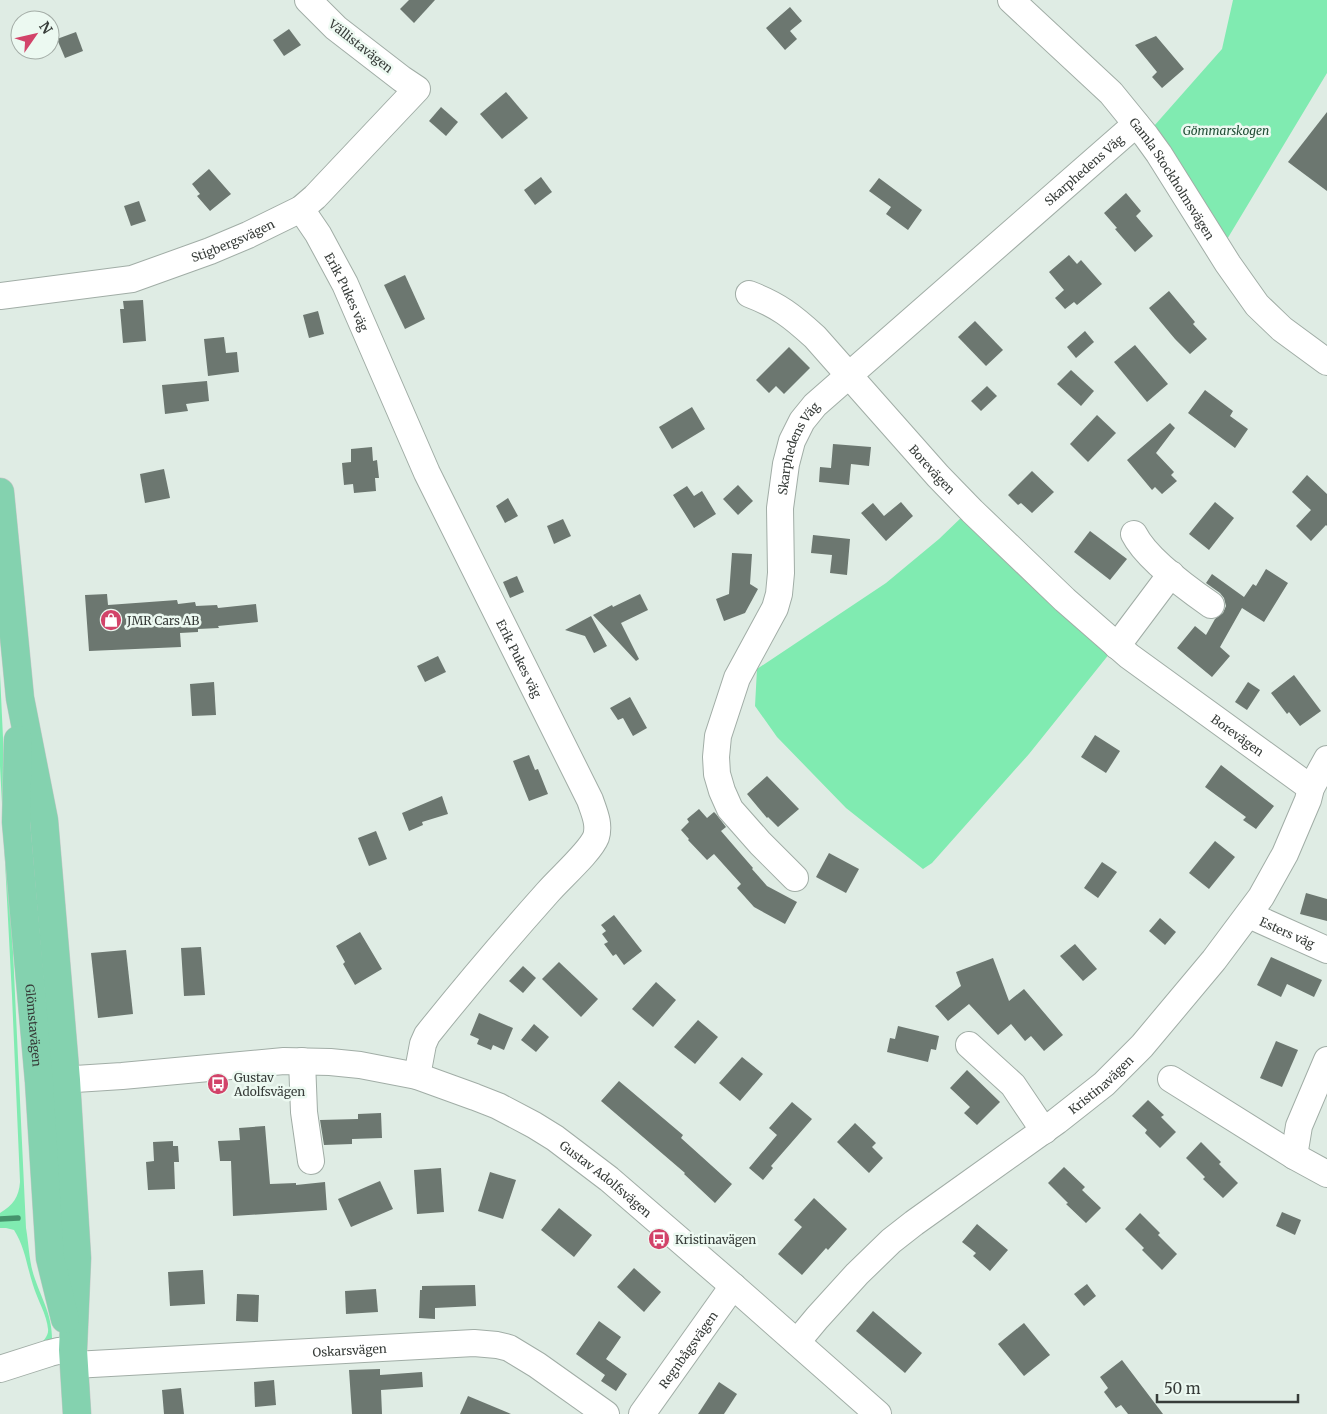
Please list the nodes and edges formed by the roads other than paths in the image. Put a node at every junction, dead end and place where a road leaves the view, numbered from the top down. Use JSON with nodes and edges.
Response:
{"nodes":[{"id":1,"x":308,"y":0,"type":"edge"},
{"id":2,"x":1011,"y":0,"type":"edge"},
{"id":3,"x":417,"y":89,"type":"joint"},
{"id":4,"x":1136,"y":124,"type":"junction"},
{"id":5,"x":301,"y":209,"type":"junction"},
{"id":6,"x":749,"y":294,"type":"dead end"},
{"id":7,"x":0,"y":296,"type":"edge"},
{"id":8,"x":1327,"y":362,"type":"edge"},
{"id":9,"x":849,"y":375,"type":"junction"},
{"id":10,"x":0,"y":492,"type":"edge"},
{"id":11,"x":1134,"y":534,"type":"dead end"},
{"id":12,"x":1171,"y":574,"type":"junction"},
{"id":13,"x":1211,"y":605,"type":"dead end"},
{"id":14,"x":1117,"y":646,"type":"junction"},
{"id":15,"x":20,"y":698,"type":"junction"},
{"id":16,"x":1327,"y":759,"type":"edge"},
{"id":17,"x":1311,"y":788,"type":"junction"},
{"id":18,"x":795,"y":878,"type":"dead end"},
{"id":19,"x":1249,"y":914,"type":"junction"},
{"id":20,"x":1327,"y":950,"type":"edge"},
{"id":21,"x":969,"y":1045,"type":"dead end"},
{"id":22,"x":1327,"y":1060,"type":"edge"},
{"id":23,"x":302,"y":1061,"type":"junction"},
{"id":24,"x":417,"y":1076,"type":"junction"},
{"id":25,"x":1171,"y":1079,"type":"dead end"},
{"id":26,"x":66,"y":1080,"type":"junction"},
{"id":27,"x":39,"y":1082,"type":"junction"},
{"id":28,"x":1044,"y":1131,"type":"junction"},
{"id":29,"x":1294,"y":1156,"type":"junction"},
{"id":30,"x":311,"y":1161,"type":"dead end"},
{"id":31,"x":1327,"y":1174,"type":"edge"},
{"id":32,"x":733,"y":1286,"type":"junction"},
{"id":33,"x":797,"y":1342,"type":"junction"},
{"id":34,"x":73,"y":1357,"type":"junction"},
{"id":35,"x":0,"y":1369,"type":"edge"},
{"id":36,"x":78,"y":1414,"type":"edge"},
{"id":37,"x":606,"y":1414,"type":"edge"},
{"id":38,"x":642,"y":1414,"type":"edge"},
{"id":39,"x":878,"y":1414,"type":"edge"}],
"edges":[{"from":1,"to":3,"type":"street","name":"Vällistavägen"},
{"from":2,"to":4,"type":"street","name":"Gamla Stockholmsvägen"},
{"from":3,"to":5,"type":"street","name":"Stigbergsvägen"},
{"from":4,"to":8,"type":"street","name":"Gamla Stockholmsvägen"},
{"from":4,"to":9,"type":"street","name":"Skarphedens Väg"},
{"from":5,"to":7,"type":"street","name":"Stigbergsvägen"},
{"from":5,"to":24,"type":"street","name":"Erik Pukes väg"},
{"from":6,"to":9,"type":"street","name":"Borevägen"},
{"from":9,"to":14,"type":"street","name":"Borevägen"},
{"from":9,"to":18,"type":"street","name":"Skarphedens Väg"},
{"from":10,"to":15,"type":"main road","name":"Glömstavägen"},
{"from":11,"to":12,"type":"street"},
{"from":12,"to":13,"type":"street"},
{"from":12,"to":14,"type":"street"},
{"from":14,"to":17,"type":"street","name":"Borevägen"},
{"from":15,"to":26,"type":"main road","name":"Glömstavägen"},
{"from":15,"to":27,"type":"main road","name":"Glömstavägen"},
{"from":16,"to":17,"type":"street","name":"Kristinavägen"},
{"from":17,"to":19,"type":"street","name":"Kristinavägen"},
{"from":19,"to":20,"type":"street","name":"Esters väg"},
{"from":19,"to":28,"type":"street","name":"Kristinavägen"},
{"from":21,"to":28,"type":"street"},
{"from":22,"to":29,"type":"street"},
{"from":23,"to":24,"type":"street","name":"Gustav Adolfsvägen"},
{"from":23,"to":26,"type":"street","name":"Gustav Adolfsvägen"},
{"from":23,"to":30,"type":"street"},
{"from":24,"to":32,"type":"street","name":"Gustav Adolfsvägen"},
{"from":25,"to":29,"type":"street"},
{"from":26,"to":27,"type":"street","name":"Gustav Adolfsvägen"},
{"from":26,"to":34,"type":"main road","name":"Glömstavägen"},
{"from":27,"to":34,"type":"main road","name":"Glömstavägen"},
{"from":28,"to":33,"type":"street","name":"Kristinavägen"},
{"from":29,"to":31,"type":"street"},
{"from":32,"to":33,"type":"street","name":"Gustav Adolfsvägen"},
{"from":32,"to":38,"type":"street","name":"Regnbågsvägen"},
{"from":33,"to":39,"type":"street","name":"Gustav Adolfsvägen"},
{"from":34,"to":35,"type":"street","name":"Oskarsvägen"},
{"from":34,"to":36,"type":"main road","name":"Glömstavägen"},
{"from":34,"to":37,"type":"street","name":"Oskarsvägen"}]}
